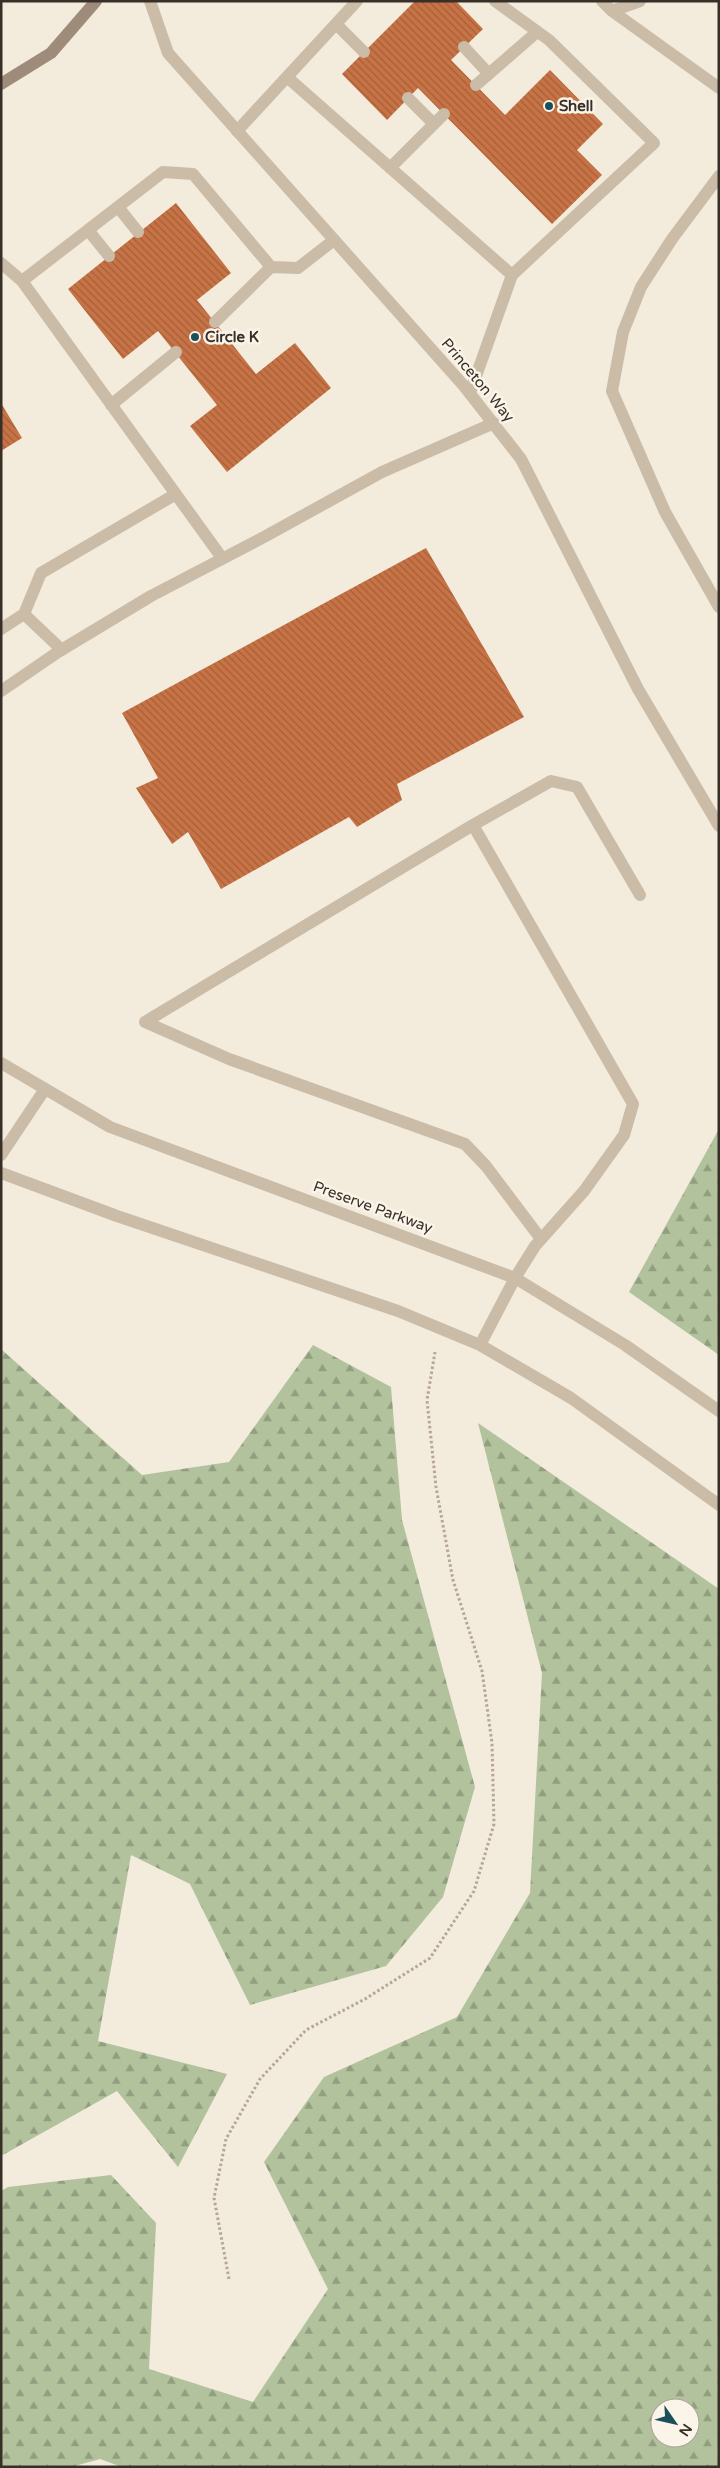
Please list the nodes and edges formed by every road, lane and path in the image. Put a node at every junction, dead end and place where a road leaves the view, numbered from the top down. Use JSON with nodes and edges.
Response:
{"nodes":[{"id":1,"x":96,"y":1,"type":"edge"},
{"id":2,"x":150,"y":1,"type":"edge"},
{"id":3,"x":357,"y":1,"type":"edge"},
{"id":4,"x":495,"y":1,"type":"edge"},
{"id":5,"x":602,"y":1,"type":"edge"},
{"id":6,"x":640,"y":1,"type":"edge"},
{"id":7,"x":612,"y":11,"type":"junction"},
{"id":8,"x":336,"y":24,"type":"junction"},
{"id":9,"x":537,"y":32,"type":"junction"},
{"id":10,"x":464,"y":47,"type":"dead end"},
{"id":11,"x":364,"y":52,"type":"dead end"},
{"id":12,"x":489,"y":74,"type":"junction"},
{"id":13,"x":287,"y":77,"type":"junction"},
{"id":14,"x":1,"y":84,"type":"edge"},
{"id":15,"x":476,"y":85,"type":"dead end"},
{"id":16,"x":719,"y":88,"type":"edge"},
{"id":17,"x":408,"y":98,"type":"dead end"},
{"id":18,"x":444,"y":114,"type":"dead end"},
{"id":19,"x":434,"y":124,"type":"junction"},
{"id":20,"x":237,"y":131,"type":"junction"},
{"id":21,"x":390,"y":168,"type":"junction"},
{"id":22,"x":719,"y":176,"type":"edge"},
{"id":23,"x":118,"y":206,"type":"junction"},
{"id":24,"x":88,"y":230,"type":"junction"},
{"id":25,"x":138,"y":232,"type":"dead end"},
{"id":26,"x":334,"y":240,"type":"junction"},
{"id":27,"x":109,"y":256,"type":"dead end"},
{"id":28,"x":1,"y":262,"type":"edge"},
{"id":29,"x":271,"y":267,"type":"junction"},
{"id":30,"x":512,"y":275,"type":"junction"},
{"id":31,"x":22,"y":281,"type":"junction"},
{"id":32,"x":215,"y":322,"type":"dead end"},
{"id":33,"x":176,"y":352,"type":"dead end"},
{"id":34,"x":470,"y":393,"type":"junction"},
{"id":35,"x":111,"y":405,"type":"junction"},
{"id":36,"x":494,"y":423,"type":"junction"},
{"id":37,"x":176,"y":494,"type":"junction"},
{"id":38,"x":222,"y":558,"type":"junction"},
{"id":39,"x":719,"y":607,"type":"edge"},
{"id":40,"x":24,"y":614,"type":"junction"},
{"id":41,"x":1,"y":629,"type":"edge"},
{"id":42,"x":62,"y":650,"type":"junction"},
{"id":43,"x":1,"y":691,"type":"edge"},
{"id":44,"x":473,"y":824,"type":"junction"},
{"id":45,"x":719,"y":826,"type":"edge"},
{"id":46,"x":640,"y":895,"type":"dead end"},
{"id":47,"x":1,"y":1063,"type":"edge"},
{"id":48,"x":45,"y":1089,"type":"junction"},
{"id":49,"x":1,"y":1155,"type":"edge"},
{"id":50,"x":1,"y":1173,"type":"edge"},
{"id":51,"x":541,"y":1239,"type":"junction"},
{"id":52,"x":516,"y":1278,"type":"junction"},
{"id":53,"x":439,"y":1327,"type":"junction"},
{"id":54,"x":480,"y":1345,"type":"junction"},
{"id":55,"x":719,"y":1411,"type":"edge"},
{"id":56,"x":719,"y":1506,"type":"edge"},
{"id":57,"x":229,"y":2279,"type":"dead end"}],
"edges":[{"from":1,"to":14,"type":"main road"},
{"from":2,"to":20,"type":"street","name":"Princeton Way"},
{"from":3,"to":8,"type":"street"},
{"from":4,"to":9,"type":"street"},
{"from":5,"to":7,"type":"street"},
{"from":6,"to":7,"type":"street"},
{"from":7,"to":16,"type":"street"},
{"from":8,"to":11,"type":"street"},
{"from":8,"to":13,"type":"street"},
{"from":9,"to":12,"type":"street"},
{"from":9,"to":30,"type":"street"},
{"from":10,"to":12,"type":"street"},
{"from":12,"to":15,"type":"street"},
{"from":13,"to":20,"type":"street"},
{"from":13,"to":21,"type":"street"},
{"from":17,"to":19,"type":"street"},
{"from":18,"to":19,"type":"street"},
{"from":19,"to":21,"type":"street"},
{"from":20,"to":26,"type":"street","name":"Princeton Way"},
{"from":21,"to":30,"type":"street"},
{"from":22,"to":39,"type":"street"},
{"from":23,"to":24,"type":"street"},
{"from":23,"to":25,"type":"street"},
{"from":23,"to":29,"type":"street"},
{"from":24,"to":27,"type":"street"},
{"from":24,"to":31,"type":"street"},
{"from":26,"to":29,"type":"street"},
{"from":26,"to":34,"type":"street","name":"Princeton Way"},
{"from":28,"to":31,"type":"street"},
{"from":29,"to":32,"type":"street"},
{"from":30,"to":34,"type":"street"},
{"from":31,"to":35,"type":"street"},
{"from":33,"to":35,"type":"street"},
{"from":34,"to":36,"type":"street","name":"Princeton Way"},
{"from":35,"to":37,"type":"street"},
{"from":36,"to":38,"type":"street"},
{"from":36,"to":45,"type":"street","name":"Princeton Way"},
{"from":37,"to":38,"type":"street"},
{"from":37,"to":40,"type":"street"},
{"from":38,"to":42,"type":"street"},
{"from":40,"to":41,"type":"street"},
{"from":40,"to":42,"type":"street"},
{"from":42,"to":43,"type":"street"},
{"from":44,"to":46,"type":"street"},
{"from":44,"to":51,"type":"street"},
{"from":44,"to":51,"type":"street"},
{"from":47,"to":48,"type":"street","name":"Preserve Parkway"},
{"from":48,"to":49,"type":"street"},
{"from":48,"to":52,"type":"street","name":"Preserve Parkway"},
{"from":50,"to":53,"type":"street"},
{"from":51,"to":52,"type":"street"},
{"from":52,"to":54,"type":"street"},
{"from":52,"to":55,"type":"street","name":"Preserve Parkway"},
{"from":53,"to":54,"type":"street"},
{"from":53,"to":57,"type":"path"},
{"from":54,"to":56,"type":"street"}]}
